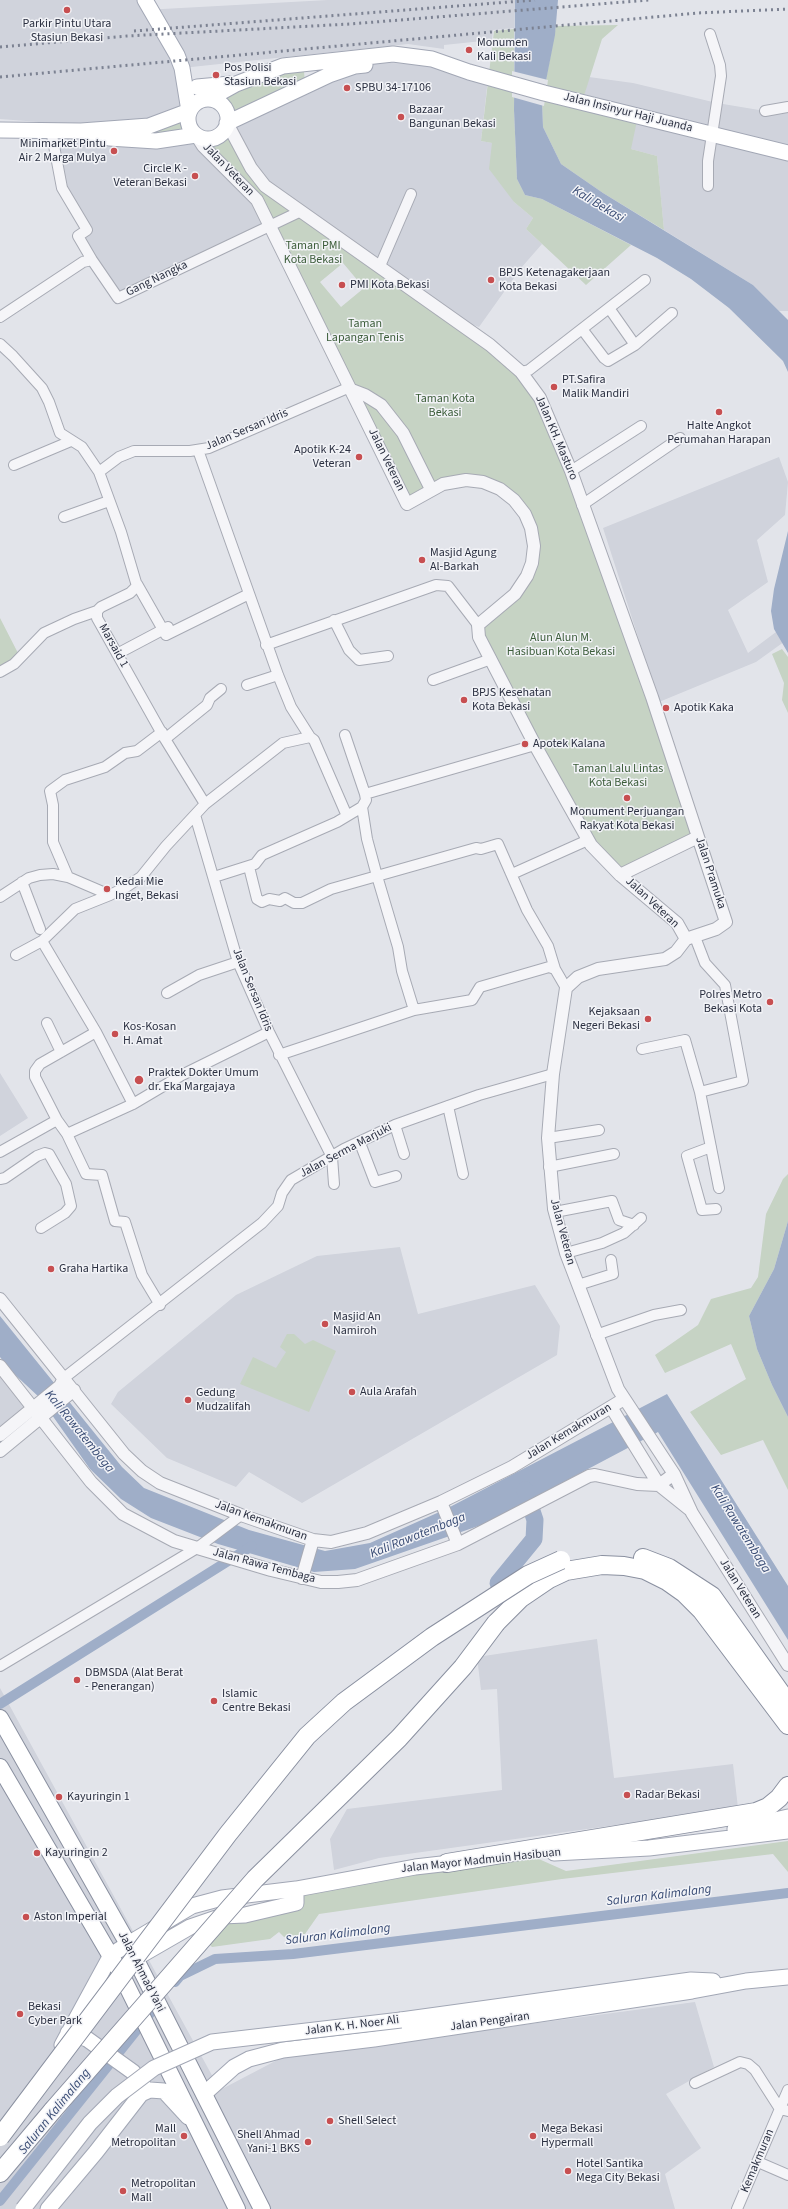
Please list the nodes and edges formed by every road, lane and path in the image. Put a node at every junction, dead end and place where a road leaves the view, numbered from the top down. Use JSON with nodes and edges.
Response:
{"nodes":[{"id":1,"x":145,"y":0,"type":"edge"},
{"id":2,"x":710,"y":34,"type":"dead end"},
{"id":3,"x":297,"y":64,"type":"junction"},
{"id":4,"x":182,"y":68,"type":"junction"},
{"id":5,"x":469,"y":72,"type":"junction"},
{"id":6,"x":236,"y":84,"type":"junction"},
{"id":7,"x":197,"y":87,"type":"junction"},
{"id":8,"x":304,"y":88,"type":"junction"},
{"id":9,"x":207,"y":99,"type":"junction"},
{"id":10,"x":788,"y":107,"type":"edge"},
{"id":11,"x":190,"y":111,"type":"junction"},
{"id":12,"x":765,"y":111,"type":"dead end"},
{"id":13,"x":228,"y":123,"type":"junction"},
{"id":14,"x":0,"y":130,"type":"edge"},
{"id":15,"x":52,"y":130,"type":"junction"},
{"id":16,"x":81,"y":131,"type":"junction"},
{"id":17,"x":711,"y":134,"type":"junction"},
{"id":18,"x":196,"y":135,"type":"junction"},
{"id":19,"x":788,"y":153,"type":"edge"},
{"id":20,"x":251,"y":168,"type":"junction"},
{"id":21,"x":236,"y":178,"type":"junction"},
{"id":22,"x":708,"y":186,"type":"dead end"},
{"id":23,"x":411,"y":194,"type":"dead end"},
{"id":24,"x":299,"y":212,"type":"junction"},
{"id":25,"x":271,"y":225,"type":"junction"},
{"id":26,"x":92,"y":260,"type":"junction"},
{"id":27,"x":380,"y":266,"type":"junction"},
{"id":28,"x":645,"y":280,"type":"dead end"},
{"id":29,"x":609,"y":308,"type":"junction"},
{"id":30,"x":672,"y":313,"type":"dead end"},
{"id":31,"x":0,"y":317,"type":"edge"},
{"id":32,"x":582,"y":329,"type":"junction"},
{"id":33,"x":0,"y":344,"type":"edge"},
{"id":34,"x":634,"y":345,"type":"junction"},
{"id":35,"x":521,"y":372,"type":"junction"},
{"id":36,"x":351,"y":389,"type":"junction"},
{"id":37,"x":641,"y":426,"type":"dead end"},
{"id":38,"x":680,"y":438,"type":"dead end"},
{"id":39,"x":71,"y":441,"type":"junction"},
{"id":40,"x":198,"y":450,"type":"junction"},
{"id":41,"x":14,"y":466,"type":"dead end"},
{"id":42,"x":571,"y":471,"type":"junction"},
{"id":43,"x":99,"y":472,"type":"junction"},
{"id":44,"x":431,"y":489,"type":"junction"},
{"id":45,"x":109,"y":501,"type":"junction"},
{"id":46,"x":582,"y":505,"type":"junction"},
{"id":47,"x":64,"y":516,"type":"dead end"},
{"id":48,"x":137,"y":584,"type":"junction"},
{"id":49,"x":249,"y":594,"type":"junction"},
{"id":50,"x":97,"y":611,"type":"junction"},
{"id":51,"x":334,"y":620,"type":"junction"},
{"id":52,"x":478,"y":626,"type":"junction"},
{"id":53,"x":168,"y":627,"type":"junction"},
{"id":54,"x":266,"y":645,"type":"junction"},
{"id":55,"x":117,"y":654,"type":"junction"},
{"id":56,"x":388,"y":656,"type":"dead end"},
{"id":57,"x":491,"y":659,"type":"junction"},
{"id":58,"x":0,"y":672,"type":"edge"},
{"id":59,"x":278,"y":675,"type":"junction"},
{"id":60,"x":433,"y":680,"type":"dead end"},
{"id":61,"x":247,"y":685,"type":"dead end"},
{"id":62,"x":221,"y":689,"type":"dead end"},
{"id":63,"x":163,"y":735,"type":"junction"},
{"id":64,"x":345,"y":735,"type":"dead end"},
{"id":65,"x":310,"y":737,"type":"junction"},
{"id":66,"x":536,"y":746,"type":"junction"},
{"id":67,"x":682,"y":783,"type":"joint"},
{"id":68,"x":365,"y":794,"type":"junction"},
{"id":69,"x":205,"y":804,"type":"junction"},
{"id":70,"x":362,"y":807,"type":"junction"},
{"id":71,"x":195,"y":815,"type":"junction"},
{"id":72,"x":347,"y":816,"type":"junction"},
{"id":73,"x":698,"y":837,"type":"junction"},
{"id":74,"x":588,"y":840,"type":"junction"},
{"id":75,"x":249,"y":867,"type":"junction"},
{"id":76,"x":512,"y":874,"type":"junction"},
{"id":77,"x":620,"y":875,"type":"junction"},
{"id":78,"x":377,"y":876,"type":"junction"},
{"id":79,"x":68,"y":877,"type":"junction"},
{"id":80,"x":214,"y":877,"type":"junction"},
{"id":81,"x":22,"y":882,"type":"junction"},
{"id":82,"x":110,"y":895,"type":"junction"},
{"id":83,"x":0,"y":897,"type":"edge"},
{"id":84,"x":40,"y":929,"type":"dead end"},
{"id":85,"x":690,"y":938,"type":"junction"},
{"id":86,"x":42,"y":942,"type":"junction"},
{"id":87,"x":16,"y":955,"type":"dead end"},
{"id":88,"x":238,"y":962,"type":"junction"},
{"id":89,"x":555,"y":969,"type":"junction"},
{"id":90,"x":566,"y":988,"type":"junction"},
{"id":91,"x":167,"y":992,"type":"dead end"},
{"id":92,"x":414,"y":1010,"type":"junction"},
{"id":93,"x":47,"y":1023,"type":"dead end"},
{"id":94,"x":96,"y":1032,"type":"junction"},
{"id":95,"x":268,"y":1032,"type":"junction"},
{"id":96,"x":642,"y":1050,"type":"dead end"},
{"id":97,"x":61,"y":1052,"type":"junction"},
{"id":98,"x":279,"y":1055,"type":"junction"},
{"id":99,"x":553,"y":1074,"type":"junction"},
{"id":100,"x":700,"y":1092,"type":"junction"},
{"id":101,"x":133,"y":1104,"type":"junction"},
{"id":102,"x":448,"y":1106,"type":"junction"},
{"id":103,"x":57,"y":1120,"type":"junction"},
{"id":104,"x":395,"y":1125,"type":"junction"},
{"id":105,"x":599,"y":1130,"type":"dead end"},
{"id":106,"x":67,"y":1134,"type":"junction"},
{"id":107,"x":548,"y":1138,"type":"junction"},
{"id":108,"x":360,"y":1143,"type":"junction"},
{"id":109,"x":711,"y":1147,"type":"junction"},
{"id":110,"x":0,"y":1152,"type":"edge"},
{"id":111,"x":404,"y":1154,"type":"dead end"},
{"id":112,"x":614,"y":1154,"type":"dead end"},
{"id":113,"x":332,"y":1157,"type":"junction"},
{"id":114,"x":549,"y":1167,"type":"junction"},
{"id":115,"x":463,"y":1174,"type":"dead end"},
{"id":116,"x":396,"y":1176,"type":"dead end"},
{"id":117,"x":0,"y":1179,"type":"edge"},
{"id":118,"x":334,"y":1184,"type":"dead end"},
{"id":119,"x":719,"y":1188,"type":"dead end"},
{"id":120,"x":716,"y":1209,"type":"dead end"},
{"id":121,"x":555,"y":1212,"type":"junction"},
{"id":122,"x":41,"y":1228,"type":"dead end"},
{"id":123,"x":566,"y":1253,"type":"junction"},
{"id":124,"x":611,"y":1260,"type":"dead end"},
{"id":125,"x":578,"y":1285,"type":"junction"},
{"id":126,"x":0,"y":1299,"type":"edge"},
{"id":127,"x":160,"y":1305,"type":"junction"},
{"id":128,"x":681,"y":1310,"type":"dead end"},
{"id":129,"x":597,"y":1338,"type":"junction"},
{"id":130,"x":0,"y":1366,"type":"edge"},
{"id":131,"x":66,"y":1388,"type":"junction"},
{"id":132,"x":621,"y":1394,"type":"junction"},
{"id":133,"x":611,"y":1407,"type":"junction"},
{"id":134,"x":40,"y":1410,"type":"junction"},
{"id":135,"x":0,"y":1435,"type":"edge"},
{"id":136,"x":0,"y":1451,"type":"edge"},
{"id":137,"x":671,"y":1470,"type":"junction"},
{"id":138,"x":656,"y":1480,"type":"junction"},
{"id":139,"x":442,"y":1504,"type":"junction"},
{"id":140,"x":692,"y":1512,"type":"junction"},
{"id":141,"x":238,"y":1518,"type":"junction"},
{"id":142,"x":457,"y":1542,"type":"junction"},
{"id":143,"x":312,"y":1544,"type":"junction"},
{"id":144,"x":201,"y":1546,"type":"junction"},
{"id":145,"x":303,"y":1576,"type":"junction"},
{"id":146,"x":788,"y":1665,"type":"edge"},
{"id":147,"x":0,"y":1666,"type":"edge"},
{"id":148,"x":780,"y":1704,"type":"edge"},
{"id":149,"x":0,"y":1718,"type":"edge"},
{"id":150,"x":788,"y":1725,"type":"edge"},
{"id":151,"x":788,"y":1735,"type":"edge"},
{"id":152,"x":0,"y":1767,"type":"edge"},
{"id":153,"x":788,"y":1786,"type":"edge"},
{"id":154,"x":788,"y":1817,"type":"edge"},
{"id":155,"x":788,"y":1831,"type":"edge"},
{"id":156,"x":572,"y":1851,"type":"junction"},
{"id":157,"x":446,"y":1863,"type":"junction"},
{"id":158,"x":296,"y":1889,"type":"junction"},
{"id":159,"x":222,"y":1916,"type":"junction"},
{"id":160,"x":128,"y":1944,"type":"junction"},
{"id":161,"x":111,"y":1955,"type":"junction"},
{"id":162,"x":136,"y":1959,"type":"junction"},
{"id":163,"x":120,"y":1972,"type":"junction"},
{"id":164,"x":788,"y":1977,"type":"edge"},
{"id":165,"x":746,"y":1981,"type":"junction"},
{"id":166,"x":68,"y":2033,"type":"junction"},
{"id":167,"x":695,"y":2083,"type":"dead end"},
{"id":168,"x":788,"y":2090,"type":"edge"},
{"id":169,"x":145,"y":2092,"type":"junction"},
{"id":170,"x":204,"y":2094,"type":"junction"},
{"id":171,"x":784,"y":2110,"type":"edge"},
{"id":172,"x":198,"y":2130,"type":"junction"},
{"id":173,"x":0,"y":2136,"type":"edge"},
{"id":174,"x":758,"y":2162,"type":"junction"},
{"id":175,"x":0,"y":2173,"type":"edge"},
{"id":176,"x":788,"y":2175,"type":"edge"},
{"id":177,"x":23,"y":2209,"type":"edge"},
{"id":178,"x":48,"y":2209,"type":"edge"},
{"id":179,"x":237,"y":2209,"type":"edge"},
{"id":180,"x":262,"y":2209,"type":"edge"},
{"id":181,"x":737,"y":2209,"type":"edge"}],
"edges":[{"from":1,"to":4,"type":"main road"},
{"from":2,"to":17,"type":"street"},
{"from":3,"to":5,"type":"main road","name":"Jalan Insinyur Haji Juanda"},
{"from":3,"to":6,"type":"main road","name":"Jalan Insinyur Haji Juanda"},
{"from":3,"to":8,"type":"main road"},
{"from":4,"to":7,"type":"main road"},
{"from":4,"to":11,"type":"main road"},
{"from":5,"to":8,"type":"main road","name":"Jalan Insinyur Haji Juanda"},
{"from":5,"to":17,"type":"main road","name":"Jalan Insinyur Haji Juanda"},
{"from":6,"to":7,"type":"main road"},
{"from":6,"to":9,"type":"main road","name":"Jalan Insinyur Haji Juanda"},
{"from":7,"to":9,"type":"main road"},
{"from":8,"to":13,"type":"main road","name":"Jalan Insinyur Haji Juanda"},
{"from":9,"to":11,"type":"main road"},
{"from":9,"to":13,"type":"main road"},
{"from":10,"to":12,"type":"street"},
{"from":11,"to":16,"type":"main road"},
{"from":11,"to":18,"type":"main road"},
{"from":13,"to":18,"type":"main road"},
{"from":13,"to":20,"type":"street","name":"Jalan KH. Masturo"},
{"from":14,"to":15,"type":"main road"},
{"from":15,"to":16,"type":"main road"},
{"from":15,"to":26,"type":"street"},
{"from":16,"to":18,"type":"main road"},
{"from":17,"to":19,"type":"main road","name":"Jalan Insinyur Haji Juanda"},
{"from":17,"to":22,"type":"street"},
{"from":18,"to":21,"type":"street","name":"Jalan Veteran"},
{"from":20,"to":21,"type":"street"},
{"from":20,"to":24,"type":"street","name":"Jalan KH. Masturo"},
{"from":21,"to":25,"type":"street","name":"Jalan Veteran"},
{"from":23,"to":27,"type":"street"},
{"from":24,"to":25,"type":"street"},
{"from":24,"to":27,"type":"street","name":"Jalan KH. Masturo"},
{"from":25,"to":26,"type":"street","name":"Gang Nangka"},
{"from":25,"to":36,"type":"street","name":"Jalan Veteran"},
{"from":26,"to":31,"type":"street"},
{"from":27,"to":35,"type":"street","name":"Jalan KH. Masturo"},
{"from":28,"to":29,"type":"street"},
{"from":29,"to":32,"type":"street"},
{"from":29,"to":34,"type":"street"},
{"from":30,"to":34,"type":"street"},
{"from":32,"to":34,"type":"street"},
{"from":32,"to":35,"type":"street"},
{"from":33,"to":39,"type":"street"},
{"from":35,"to":42,"type":"street","name":"Jalan KH. Masturo"},
{"from":36,"to":40,"type":"street","name":"Jalan Sersan Idris"},
{"from":36,"to":44,"type":"street","name":"Jalan Veteran"},
{"from":36,"to":44,"type":"street","name":"Jalan Veteran"},
{"from":37,"to":42,"type":"street"},
{"from":38,"to":46,"type":"street"},
{"from":39,"to":41,"type":"street"},
{"from":39,"to":43,"type":"street"},
{"from":40,"to":43,"type":"street","name":"Jalan Sersan Idris"},
{"from":40,"to":49,"type":"street"},
{"from":42,"to":46,"type":"street","name":"Jalan KH. Masturo"},
{"from":43,"to":45,"type":"street"},
{"from":44,"to":52,"type":"street","name":"Jalan Veteran"},
{"from":45,"to":47,"type":"street"},
{"from":45,"to":48,"type":"street"},
{"from":46,"to":67,"type":"street","name":"Jalan KH. Masturo"},
{"from":48,"to":50,"type":"street","name":"Marsaid 1"},
{"from":48,"to":53,"type":"street"},
{"from":49,"to":53,"type":"street"},
{"from":49,"to":54,"type":"street"},
{"from":50,"to":55,"type":"street","name":"Marsaid 1"},
{"from":50,"to":58,"type":"street"},
{"from":51,"to":52,"type":"street"},
{"from":51,"to":54,"type":"street"},
{"from":51,"to":56,"type":"street"},
{"from":52,"to":57,"type":"street","name":"Jalan Veteran"},
{"from":53,"to":55,"type":"street"},
{"from":54,"to":59,"type":"street"},
{"from":55,"to":63,"type":"street","name":"Marsaid 1"},
{"from":57,"to":60,"type":"street"},
{"from":57,"to":66,"type":"street","name":"Jalan Veteran"},
{"from":59,"to":61,"type":"street"},
{"from":59,"to":65,"type":"street"},
{"from":62,"to":63,"type":"street"},
{"from":63,"to":69,"type":"street","name":"Marsaid 1"},
{"from":63,"to":79,"type":"street"},
{"from":64,"to":68,"type":"street"},
{"from":65,"to":69,"type":"street"},
{"from":65,"to":72,"type":"street"},
{"from":66,"to":68,"type":"street"},
{"from":66,"to":74,"type":"street","name":"Jalan Veteran"},
{"from":67,"to":73,"type":"street","name":"Jalan Pramuka"},
{"from":68,"to":70,"type":"street"},
{"from":69,"to":71,"type":"street"},
{"from":70,"to":72,"type":"street"},
{"from":70,"to":78,"type":"street"},
{"from":71,"to":80,"type":"street","name":"Jalan Sersan Idris"},
{"from":71,"to":82,"type":"street"},
{"from":72,"to":75,"type":"street"},
{"from":73,"to":77,"type":"street"},
{"from":73,"to":85,"type":"street","name":"Jalan Pramuka"},
{"from":74,"to":76,"type":"street"},
{"from":74,"to":77,"type":"street","name":"Jalan Veteran"},
{"from":75,"to":78,"type":"street"},
{"from":75,"to":80,"type":"street"},
{"from":76,"to":78,"type":"street"},
{"from":76,"to":89,"type":"street"},
{"from":77,"to":85,"type":"street","name":"Jalan Veteran"},
{"from":78,"to":92,"type":"street"},
{"from":79,"to":81,"type":"street"},
{"from":79,"to":82,"type":"street"},
{"from":80,"to":88,"type":"street","name":"Jalan Sersan Idris"},
{"from":81,"to":83,"type":"street"},
{"from":81,"to":84,"type":"street"},
{"from":82,"to":86,"type":"street"},
{"from":85,"to":90,"type":"street","name":"Jalan Veteran"},
{"from":85,"to":100,"type":"street"},
{"from":86,"to":87,"type":"street"},
{"from":86,"to":94,"type":"street"},
{"from":88,"to":91,"type":"street"},
{"from":88,"to":95,"type":"street","name":"Jalan Sersan Idris"},
{"from":89,"to":90,"type":"street"},
{"from":89,"to":92,"type":"street"},
{"from":90,"to":99,"type":"street","name":"Jalan Veteran"},
{"from":92,"to":98,"type":"street"},
{"from":93,"to":97,"type":"street"},
{"from":94,"to":97,"type":"street"},
{"from":94,"to":101,"type":"street"},
{"from":95,"to":98,"type":"street","name":"Jalan Sersan Idris"},
{"from":95,"to":101,"type":"street"},
{"from":96,"to":100,"type":"street"},
{"from":97,"to":103,"type":"street"},
{"from":98,"to":113,"type":"street","name":"Jalan Sersan Idris"},
{"from":99,"to":102,"type":"street","name":"Jalan Serma Marjuki"},
{"from":99,"to":107,"type":"street","name":"Jalan Veteran"},
{"from":100,"to":109,"type":"street"},
{"from":101,"to":106,"type":"street"},
{"from":102,"to":104,"type":"street","name":"Jalan Serma Marjuki"},
{"from":102,"to":115,"type":"street"},
{"from":103,"to":106,"type":"street"},
{"from":103,"to":110,"type":"street"},
{"from":104,"to":108,"type":"street","name":"Jalan Serma Marjuki"},
{"from":104,"to":111,"type":"street"},
{"from":105,"to":107,"type":"street"},
{"from":106,"to":127,"type":"street"},
{"from":107,"to":114,"type":"street","name":"Jalan Veteran"},
{"from":108,"to":113,"type":"street","name":"Jalan Serma Marjuki"},
{"from":108,"to":116,"type":"street"},
{"from":109,"to":119,"type":"street"},
{"from":109,"to":120,"type":"street"},
{"from":112,"to":114,"type":"street"},
{"from":113,"to":118,"type":"street"},
{"from":113,"to":127,"type":"street","name":"Jalan Serma Marjuki"},
{"from":114,"to":121,"type":"street","name":"Jalan Veteran"},
{"from":117,"to":122,"type":"street"},
{"from":121,"to":123,"type":"street","name":"Jalan Veteran"},
{"from":121,"to":123,"type":"street"},
{"from":123,"to":125,"type":"street","name":"Jalan Veteran"},
{"from":124,"to":125,"type":"street"},
{"from":125,"to":129,"type":"street","name":"Jalan Veteran"},
{"from":126,"to":131,"type":"street","name":"Jalan Kemakmuran"},
{"from":127,"to":131,"type":"street","name":"Jalan Serma Marjuki"},
{"from":128,"to":129,"type":"street"},
{"from":129,"to":132,"type":"street","name":"Jalan Veteran"},
{"from":130,"to":134,"type":"street","name":"Jalan Rawa Tembaga"},
{"from":131,"to":134,"type":"street"},
{"from":131,"to":141,"type":"street","name":"Jalan Kemakmuran"},
{"from":132,"to":133,"type":"street","name":"Jalan Kemakmuran"},
{"from":132,"to":137,"type":"street","name":"Jalan Veteran"},
{"from":133,"to":138,"type":"street","name":"Jalan Veteran"},
{"from":133,"to":139,"type":"street","name":"Jalan Kemakmuran"},
{"from":134,"to":135,"type":"street"},
{"from":134,"to":136,"type":"street"},
{"from":134,"to":144,"type":"street","name":"Jalan Rawa Tembaga"},
{"from":137,"to":138,"type":"street"},
{"from":137,"to":140,"type":"street","name":"Jalan Veteran"},
{"from":138,"to":140,"type":"street","name":"Jalan Veteran"},
{"from":138,"to":142,"type":"street","name":"Jalan Rawa Tembaga"},
{"from":139,"to":142,"type":"street"},
{"from":139,"to":143,"type":"street","name":"Jalan Kemakmuran"},
{"from":140,"to":146,"type":"street","name":"Jalan Veteran"},
{"from":141,"to":143,"type":"street","name":"Jalan Kemakmuran"},
{"from":141,"to":144,"type":"street"},
{"from":142,"to":145,"type":"street","name":"Jalan Rawa Tembaga"},
{"from":143,"to":145,"type":"street"},
{"from":144,"to":145,"type":"street","name":"Jalan Rawa Tembaga"},
{"from":144,"to":147,"type":"street"},
{"from":148,"to":150,"type":"highway"},
{"from":148,"to":151,"type":"highway"},
{"from":148,"to":159,"type":"highway","bridge":true},
{"from":148,"to":173,"type":"highway","bridge":true},
{"from":149,"to":160,"type":"highway","name":"Jalan Ahmad Yani"},
{"from":152,"to":161,"type":"highway","name":"Jalan Ahmad Yani"},
{"from":153,"to":157,"type":"highway"},
{"from":154,"to":156,"type":"main road","name":"Jalan Mayor Madmuin Hasibuan"},
{"from":155,"to":156,"type":"main road","name":"Jalan Mayor Madmuin Hasibuan"},
{"from":156,"to":157,"type":"main road","name":"Jalan Mayor Madmuin Hasibuan"},
{"from":157,"to":158,"type":"main road","name":"Jalan Mayor Madmuin Hasibuan"},
{"from":158,"to":159,"type":"main road"},
{"from":158,"to":160,"type":"main road","name":"Jalan Mayor Madmuin Hasibuan"},
{"from":159,"to":162,"type":"main road"},
{"from":159,"to":175,"type":"highway","bridge":true},
{"from":160,"to":161,"type":"main road","name":"Jalan Mayor Madmuin Hasibuan"},
{"from":160,"to":162,"type":"highway","name":"Jalan Ahmad Yani"},
{"from":161,"to":163,"type":"highway","name":"Jalan Ahmad Yani"},
{"from":161,"to":166,"type":"main road"},
{"from":162,"to":163,"type":"main road"},
{"from":162,"to":170,"type":"highway","name":"Jalan Ahmad Yani"},
{"from":163,"to":172,"type":"highway","name":"Jalan Ahmad Yani"},
{"from":164,"to":165,"type":"main road","name":"Jalan Pengairan"},
{"from":165,"to":170,"type":"main road","name":"Jalan Pengairan"},
{"from":165,"to":177,"type":"main road","name":"Jalan K. H. Noer Ali","bridge":true},
{"from":166,"to":169,"type":"main road"},
{"from":166,"to":173,"type":"main road"},
{"from":167,"to":171,"type":"street"},
{"from":168,"to":171,"type":"street","name":"Kemakmuran"},
{"from":169,"to":172,"type":"main road","name":"Jalan Ahmad Yani"},
{"from":169,"to":178,"type":"main road"},
{"from":170,"to":180,"type":"highway","name":"Jalan Ahmad Yani"},
{"from":171,"to":174,"type":"street","name":"Kemakmuran"},
{"from":172,"to":179,"type":"highway","name":"Jalan Ahmad Yani"},
{"from":174,"to":176,"type":"street"},
{"from":174,"to":181,"type":"street","name":"Kemakmuran"}]}
